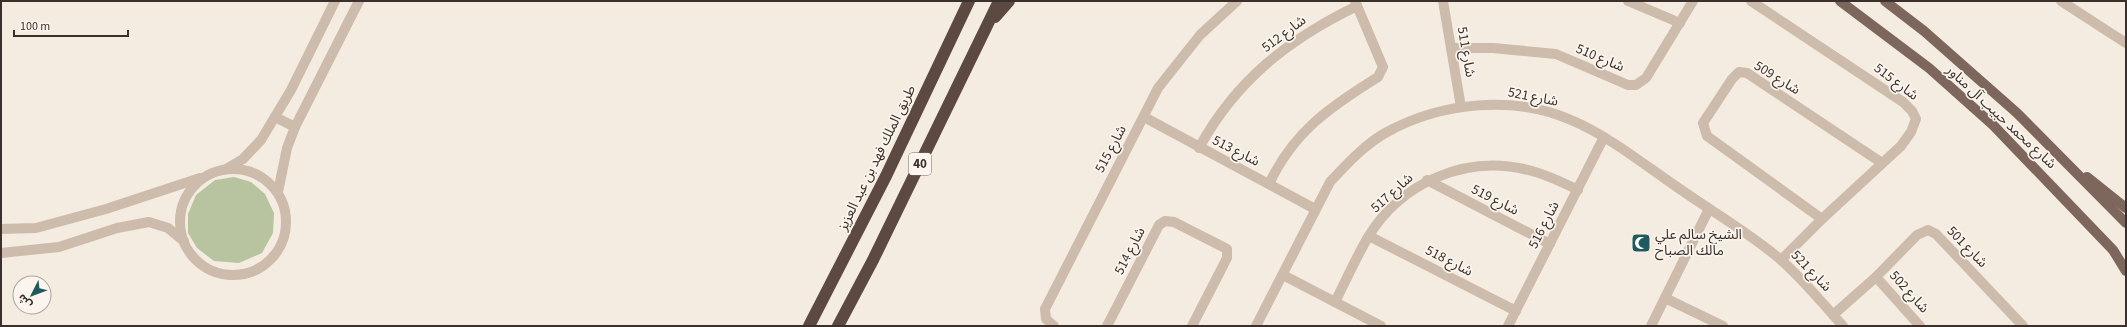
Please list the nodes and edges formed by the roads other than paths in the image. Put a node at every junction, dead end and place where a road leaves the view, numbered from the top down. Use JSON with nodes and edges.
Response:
{"nodes":[{"id":1,"x":335,"y":1,"type":"edge"},
{"id":2,"x":359,"y":1,"type":"edge"},
{"id":3,"x":969,"y":1,"type":"edge"},
{"id":4,"x":999,"y":1,"type":"edge"},
{"id":5,"x":1009,"y":1,"type":"edge"},
{"id":6,"x":1237,"y":1,"type":"edge"},
{"id":7,"x":1443,"y":1,"type":"edge"},
{"id":8,"x":1628,"y":1,"type":"edge"},
{"id":9,"x":1693,"y":1,"type":"edge"},
{"id":10,"x":1751,"y":1,"type":"edge"},
{"id":11,"x":1840,"y":1,"type":"edge"},
{"id":12,"x":1885,"y":1,"type":"edge"},
{"id":13,"x":2061,"y":1,"type":"edge"},
{"id":14,"x":1356,"y":4,"type":"edge"},
{"id":15,"x":1680,"y":23,"type":"junction"},
{"id":16,"x":989,"y":24,"type":"junction"},
{"id":17,"x":2126,"y":43,"type":"edge"},
{"id":18,"x":1451,"y":48,"type":"junction"},
{"id":19,"x":1462,"y":107,"type":"junction"},
{"id":20,"x":275,"y":117,"type":"junction"},
{"id":21,"x":1144,"y":117,"type":"junction"},
{"id":22,"x":295,"y":127,"type":"junction"},
{"id":23,"x":1604,"y":137,"type":"junction"},
{"id":24,"x":1199,"y":148,"type":"junction"},
{"id":25,"x":1882,"y":162,"type":"junction"},
{"id":26,"x":226,"y":169,"type":"junction"},
{"id":27,"x":208,"y":175,"type":"junction"},
{"id":28,"x":2079,"y":175,"type":"junction"},
{"id":29,"x":1427,"y":180,"type":"junction"},
{"id":30,"x":1268,"y":184,"type":"junction"},
{"id":31,"x":1578,"y":190,"type":"junction"},
{"id":32,"x":278,"y":192,"type":"junction"},
{"id":33,"x":2126,"y":208,"type":"edge"},
{"id":34,"x":1315,"y":209,"type":"junction"},
{"id":35,"x":1708,"y":209,"type":"junction"},
{"id":36,"x":1822,"y":219,"type":"junction"},
{"id":37,"x":2126,"y":224,"type":"edge"},
{"id":38,"x":1,"y":229,"type":"edge"},
{"id":39,"x":1368,"y":236,"type":"junction"},
{"id":40,"x":184,"y":241,"type":"junction"},
{"id":41,"x":1550,"y":244,"type":"junction"},
{"id":42,"x":1,"y":253,"type":"edge"},
{"id":43,"x":1781,"y":260,"type":"junction"},
{"id":44,"x":2126,"y":271,"type":"edge"},
{"id":45,"x":1283,"y":275,"type":"junction"},
{"id":46,"x":1876,"y":277,"type":"junction"},
{"id":47,"x":1665,"y":298,"type":"junction"},
{"id":48,"x":1334,"y":302,"type":"junction"},
{"id":49,"x":1516,"y":311,"type":"junction"},
{"id":50,"x":1833,"y":315,"type":"junction"},
{"id":51,"x":809,"y":326,"type":"edge"},
{"id":52,"x":838,"y":326,"type":"edge"},
{"id":53,"x":1054,"y":326,"type":"edge"},
{"id":54,"x":1107,"y":326,"type":"edge"},
{"id":55,"x":1192,"y":326,"type":"edge"},
{"id":56,"x":1256,"y":326,"type":"edge"},
{"id":57,"x":1381,"y":326,"type":"edge"},
{"id":58,"x":1508,"y":326,"type":"edge"},
{"id":59,"x":1651,"y":326,"type":"edge"},
{"id":60,"x":1723,"y":326,"type":"edge"},
{"id":61,"x":1843,"y":326,"type":"edge"},
{"id":62,"x":1920,"y":326,"type":"edge"},
{"id":63,"x":2023,"y":326,"type":"edge"}],
"edges":[{"from":1,"to":20,"type":"street"},
{"from":2,"to":22,"type":"street"},
{"from":3,"to":51,"type":"highway","name":"طريق الملك فهد بن عبد العزيز","number":"40"},
{"from":4,"to":16,"type":"highway","number":"40"},
{"from":5,"to":16,"type":"highway"},
{"from":6,"to":21,"type":"street","name":"شارع 515"},
{"from":7,"to":18,"type":"street","name":"شارع 511"},
{"from":8,"to":15,"type":"street"},
{"from":9,"to":15,"type":"street","name":"شارع 510"},
{"from":10,"to":25,"type":"street","name":"شارع 515"},
{"from":11,"to":44,"type":"main road","name":"شارع محمد حبيب آل مناور"},
{"from":12,"to":28,"type":"main road","name":"شارع محمد حبيب آل مناور"},
{"from":13,"to":17,"type":"street"},
{"from":14,"to":24,"type":"street","name":"شارع 512"},
{"from":14,"to":30,"type":"street","name":"شارع 512"},
{"from":15,"to":18,"type":"street","name":"شارع 510"},
{"from":16,"to":52,"type":"highway","number":"40"},
{"from":18,"to":19,"type":"street","name":"شارع 511"},
{"from":19,"to":23,"type":"street","name":"شارع 521"},
{"from":19,"to":34,"type":"street","name":"شارع 521"},
{"from":20,"to":22,"type":"street"},
{"from":20,"to":26,"type":"street"},
{"from":21,"to":24,"type":"street","name":"شارع 513"},
{"from":21,"to":53,"type":"street","name":"شارع 515"},
{"from":22,"to":32,"type":"street"},
{"from":23,"to":31,"type":"street","name":"شارع 516"},
{"from":23,"to":35,"type":"street","name":"شارع 521"},
{"from":24,"to":30,"type":"street","name":"شارع 513"},
{"from":25,"to":36,"type":"street","name":"شارع 515"},
{"from":25,"to":36,"type":"street","name":"شارع 509"},
{"from":26,"to":27,"type":"street"},
{"from":26,"to":32,"type":"street"},
{"from":27,"to":38,"type":"street"},
{"from":27,"to":40,"type":"street"},
{"from":28,"to":33,"type":"main road"},
{"from":28,"to":37,"type":"main road","name":"شارع محمد حبيب آل مناور"},
{"from":29,"to":31,"type":"street","name":"شارع 517"},
{"from":29,"to":39,"type":"street","name":"شارع 517"},
{"from":29,"to":41,"type":"street","name":"شارع 519"},
{"from":30,"to":34,"type":"street","name":"شارع 513"},
{"from":31,"to":41,"type":"street","name":"شارع 516"},
{"from":32,"to":40,"type":"street"},
{"from":34,"to":45,"type":"street","name":"شارع 521"},
{"from":35,"to":43,"type":"street","name":"شارع 521"},
{"from":35,"to":47,"type":"street"},
{"from":36,"to":43,"type":"street","name":"شارع 515"},
{"from":39,"to":48,"type":"street","name":"شارع 517"},
{"from":39,"to":49,"type":"street","name":"شارع 518"},
{"from":40,"to":42,"type":"street"},
{"from":41,"to":49,"type":"street","name":"شارع 516"},
{"from":43,"to":50,"type":"street","name":"شارع 521"},
{"from":45,"to":48,"type":"street"},
{"from":45,"to":56,"type":"street","name":"شارع 521"},
{"from":46,"to":50,"type":"street","name":"شارع 501"},
{"from":46,"to":62,"type":"street","name":"شارع 502"},
{"from":46,"to":63,"type":"street","name":"شارع 501"},
{"from":47,"to":59,"type":"street"},
{"from":47,"to":60,"type":"street"},
{"from":48,"to":57,"type":"street"},
{"from":49,"to":58,"type":"street","name":"شارع 516"},
{"from":50,"to":61,"type":"street","name":"شارع 521"},
{"from":54,"to":55,"type":"street","name":"شارع 514"}]}
